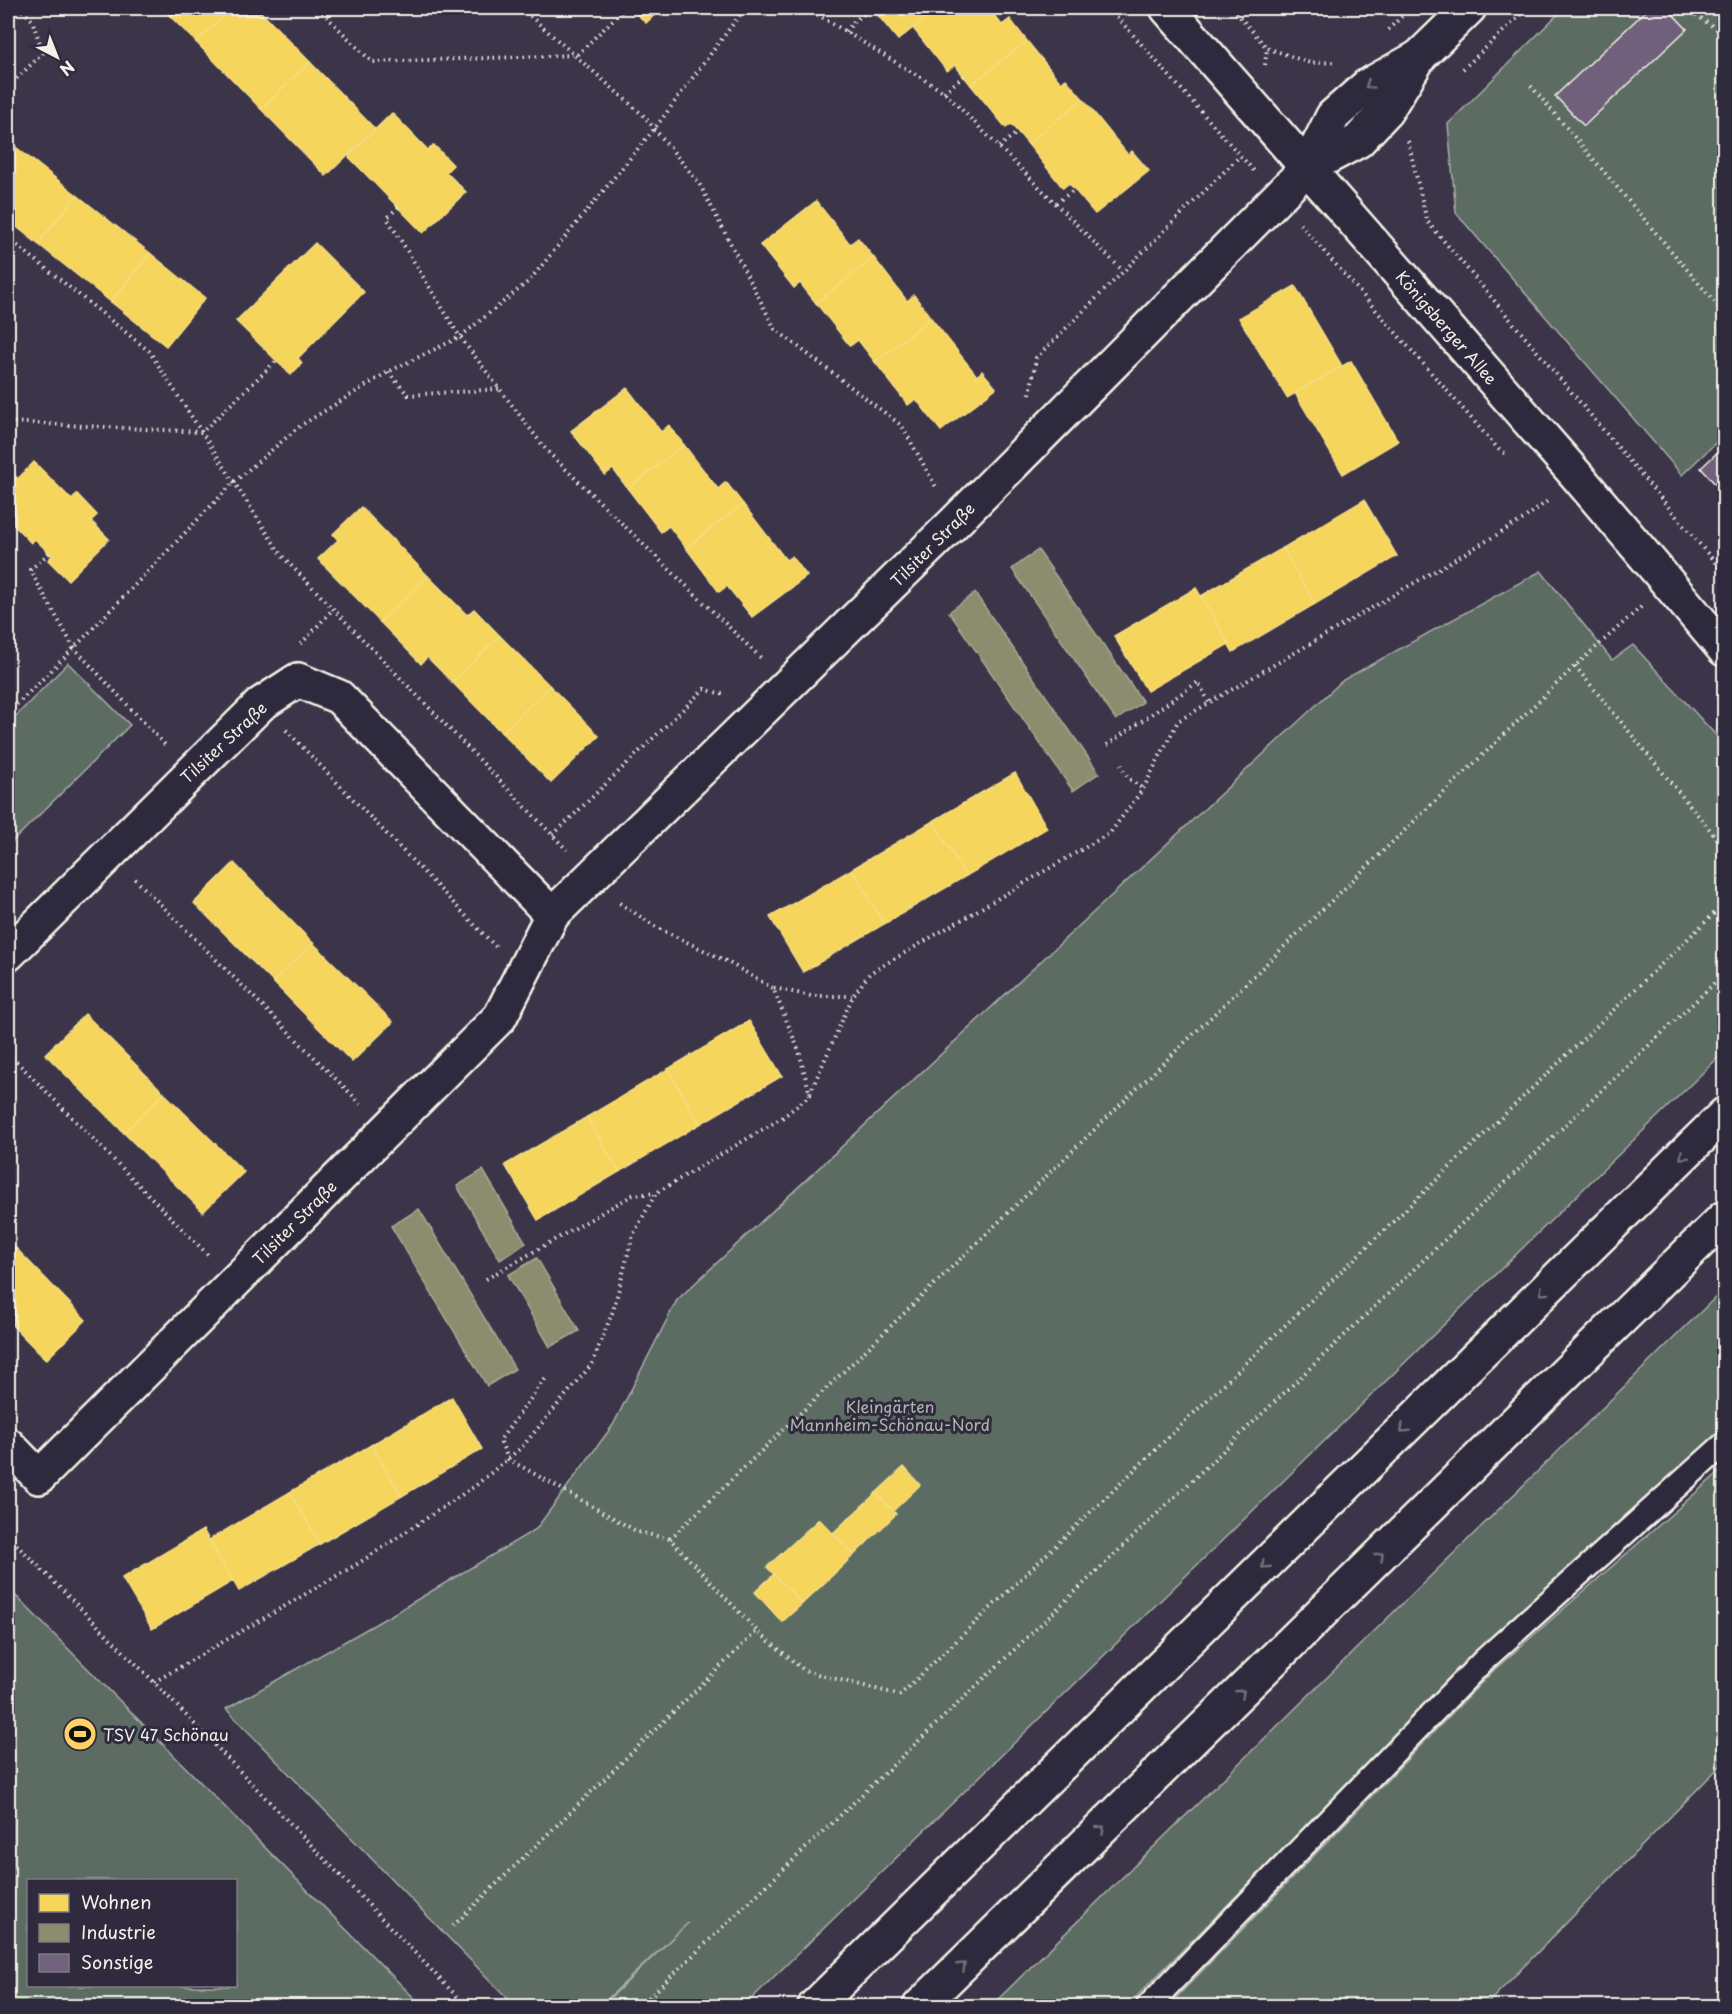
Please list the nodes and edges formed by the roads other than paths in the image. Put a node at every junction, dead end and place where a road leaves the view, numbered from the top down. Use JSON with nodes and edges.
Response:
{"nodes":[{"id":1,"x":1167,"y":8,"type":"edge"},
{"id":2,"x":1468,"y":8,"type":"edge"},
{"id":3,"x":1307,"y":168,"type":"junction"},
{"id":4,"x":1725,"y":649,"type":"edge"},
{"id":5,"x":552,"y":915,"type":"junction"},
{"id":6,"x":8,"y":954,"type":"edge"},
{"id":7,"x":1725,"y":1115,"type":"edge"},
{"id":8,"x":1725,"y":1218,"type":"edge"},
{"id":9,"x":1725,"y":1444,"type":"edge"},
{"id":10,"x":8,"y":1445,"type":"edge"},
{"id":11,"x":815,"y":2007,"type":"edge"},
{"id":12,"x":920,"y":2007,"type":"edge"},
{"id":13,"x":1148,"y":2007,"type":"edge"}],
"edges":[{"from":1,"to":3,"type":"main road","name":"Königsberger Allee"},
{"from":2,"to":3,"type":"main road","name":"Tilsiter Straße"},
{"from":3,"to":4,"type":"main road","name":"Königsberger Allee"},
{"from":3,"to":5,"type":"main road","name":"Tilsiter Straße"},
{"from":5,"to":6,"type":"main road","name":"Tilsiter Straße"},
{"from":5,"to":10,"type":"main road","name":"Tilsiter Straße"},
{"from":7,"to":11,"type":"main road","one_way":true},
{"from":12,"to":8,"type":"main road","one_way":true},
{"from":9,"to":13,"type":"lane"}]}
